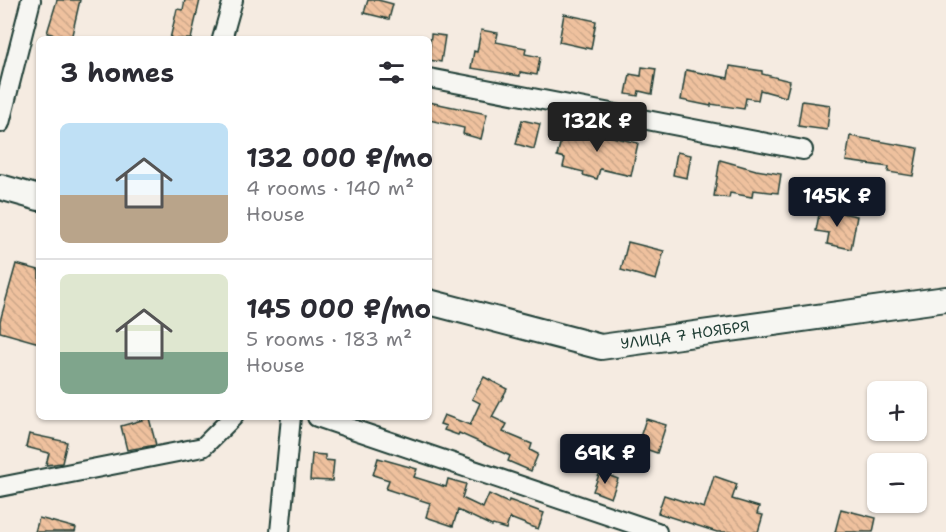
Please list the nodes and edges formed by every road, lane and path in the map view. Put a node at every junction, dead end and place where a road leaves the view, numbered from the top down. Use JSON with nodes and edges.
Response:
{"nodes":[{"id":1,"x":31,"y":0,"type":"edge"},
{"id":2,"x":233,"y":0,"type":"edge"},
{"id":3,"x":223,"y":36,"type":"edge"},
{"id":4,"x":432,"y":79,"type":"edge"},
{"id":5,"x":0,"y":123,"type":"edge"},
{"id":6,"x":803,"y":150,"type":"dead end"},
{"id":7,"x":0,"y":187,"type":"edge"},
{"id":8,"x":36,"y":197,"type":"edge"},
{"id":9,"x":946,"y":299,"type":"edge"},
{"id":10,"x":432,"y":303,"type":"edge"},
{"id":11,"x":230,"y":420,"type":"edge"},
{"id":12,"x":291,"y":420,"type":"edge"},
{"id":13,"x":326,"y":420,"type":"edge"},
{"id":14,"x":0,"y":487,"type":"edge"},
{"id":15,"x":280,"y":532,"type":"edge"},
{"id":16,"x":657,"y":532,"type":"edge"}],
"edges":[{"from":1,"to":5,"type":"street"},
{"from":2,"to":3,"type":"street"},
{"from":4,"to":6,"type":"street"},
{"from":7,"to":8,"type":"main road"},
{"from":9,"to":10,"type":"main road","name":"УЛИЦА 7 НОЯБРЯ"},
{"from":11,"to":14,"type":"street"},
{"from":12,"to":15,"type":"street"},
{"from":13,"to":16,"type":"street"}]}
